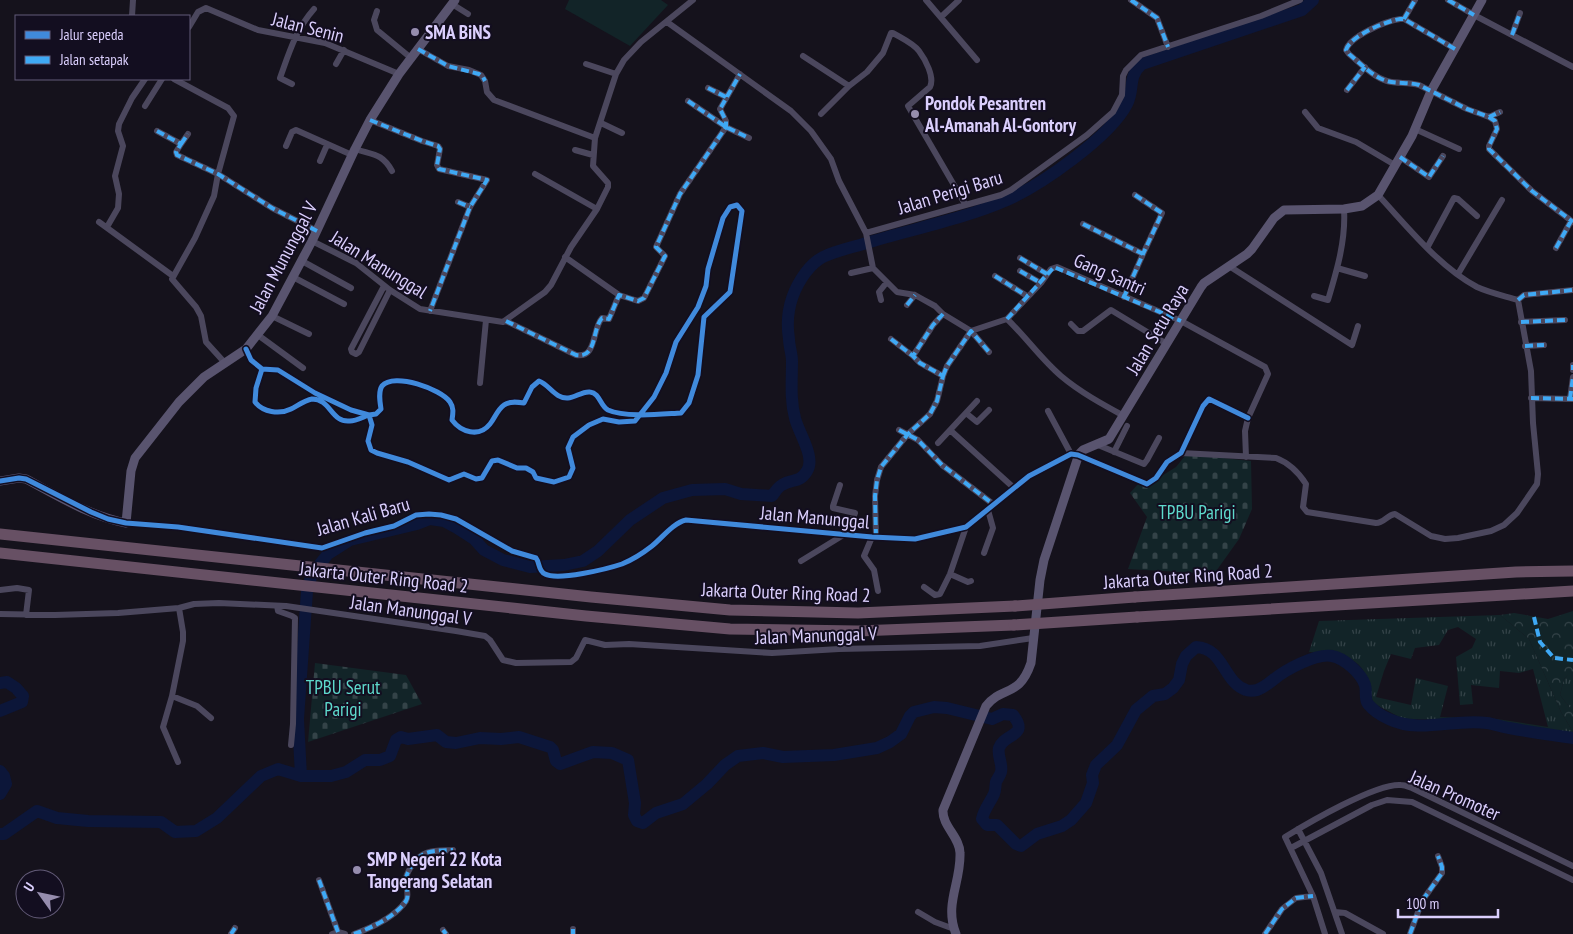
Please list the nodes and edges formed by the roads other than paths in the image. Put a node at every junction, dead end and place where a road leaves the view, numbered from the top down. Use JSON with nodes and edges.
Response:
{"nodes":[{"id":1,"x":133,"y":0,"type":"edge"},
{"id":2,"x":693,"y":0,"type":"edge"},
{"id":3,"x":926,"y":0,"type":"edge"},
{"id":4,"x":959,"y":0,"type":"edge"},
{"id":5,"x":1132,"y":0,"type":"edge"},
{"id":6,"x":1300,"y":0,"type":"edge"},
{"id":7,"x":1415,"y":0,"type":"edge"},
{"id":8,"x":1448,"y":0,"type":"edge"},
{"id":9,"x":1482,"y":0,"type":"edge"},
{"id":10,"x":454,"y":2,"type":"edge"},
{"id":11,"x":314,"y":9,"type":"dead end"},
{"id":12,"x":377,"y":11,"type":"dead end"},
{"id":13,"x":1520,"y":13,"type":"dead end"},
{"id":14,"x":468,"y":14,"type":"dead end"},
{"id":15,"x":132,"y":15,"type":"edge"},
{"id":16,"x":1474,"y":15,"type":"junction"},
{"id":17,"x":941,"y":17,"type":"junction"},
{"id":18,"x":1404,"y":19,"type":"junction"},
{"id":19,"x":667,"y":22,"type":"junction"},
{"id":20,"x":190,"y":26,"type":"edge"},
{"id":21,"x":1512,"y":35,"type":"junction"},
{"id":22,"x":295,"y":37,"type":"junction"},
{"id":23,"x":1168,"y":46,"type":"junction"},
{"id":24,"x":418,"y":49,"type":"junction"},
{"id":25,"x":1455,"y":49,"type":"junction"},
{"id":26,"x":344,"y":50,"type":"junction"},
{"id":27,"x":804,"y":56,"type":"dead end"},
{"id":28,"x":412,"y":58,"type":"junction"},
{"id":29,"x":976,"y":60,"type":"dead end"},
{"id":30,"x":336,"y":64,"type":"dead end"},
{"id":31,"x":586,"y":64,"type":"dead end"},
{"id":32,"x":1365,"y":67,"type":"junction"},
{"id":33,"x":1573,"y":67,"type":"edge"},
{"id":34,"x":399,"y":74,"type":"junction"},
{"id":35,"x":616,"y":74,"type":"junction"},
{"id":36,"x":740,"y":74,"type":"junction"},
{"id":37,"x":144,"y":80,"type":"edge"},
{"id":38,"x":161,"y":80,"type":"edge"},
{"id":39,"x":176,"y":80,"type":"edge"},
{"id":40,"x":292,"y":84,"type":"dead end"},
{"id":41,"x":849,"y":86,"type":"junction"},
{"id":42,"x":708,"y":88,"type":"dead end"},
{"id":43,"x":1348,"y":90,"type":"dead end"},
{"id":44,"x":1431,"y":91,"type":"junction"},
{"id":45,"x":726,"y":97,"type":"junction"},
{"id":46,"x":688,"y":101,"type":"dead end"},
{"id":47,"x":145,"y":106,"type":"dead end"},
{"id":48,"x":1305,"y":112,"type":"dead end"},
{"id":49,"x":1500,"y":112,"type":"dead end"},
{"id":50,"x":821,"y":114,"type":"dead end"},
{"id":51,"x":1489,"y":117,"type":"junction"},
{"id":52,"x":370,"y":120,"type":"junction"},
{"id":53,"x":601,"y":123,"type":"junction"},
{"id":54,"x":726,"y":127,"type":"junction"},
{"id":55,"x":1415,"y":129,"type":"junction"},
{"id":56,"x":157,"y":131,"type":"dead end"},
{"id":57,"x":622,"y":133,"type":"dead end"},
{"id":58,"x":188,"y":134,"type":"dead end"},
{"id":59,"x":595,"y":138,"type":"junction"},
{"id":60,"x":749,"y":138,"type":"dead end"},
{"id":61,"x":181,"y":144,"type":"junction"},
{"id":62,"x":327,"y":144,"type":"junction"},
{"id":63,"x":286,"y":146,"type":"dead end"},
{"id":64,"x":1458,"y":149,"type":"dead end"},
{"id":65,"x":575,"y":150,"type":"dead end"},
{"id":66,"x":353,"y":152,"type":"junction"},
{"id":67,"x":593,"y":155,"type":"junction"},
{"id":68,"x":1443,"y":156,"type":"dead end"},
{"id":69,"x":320,"y":161,"type":"dead end"},
{"id":70,"x":1397,"y":161,"type":"junction"},
{"id":71,"x":392,"y":171,"type":"dead end"},
{"id":72,"x":218,"y":174,"type":"junction"},
{"id":73,"x":535,"y":174,"type":"dead end"},
{"id":74,"x":1135,"y":195,"type":"dead end"},
{"id":75,"x":1378,"y":195,"type":"junction"},
{"id":76,"x":1502,"y":200,"type":"dead end"},
{"id":77,"x":458,"y":202,"type":"dead end"},
{"id":78,"x":965,"y":204,"type":"junction"},
{"id":79,"x":470,"y":207,"type":"junction"},
{"id":80,"x":597,"y":209,"type":"junction"},
{"id":81,"x":1344,"y":209,"type":"junction"},
{"id":82,"x":1477,"y":216,"type":"dead end"},
{"id":83,"x":1572,"y":221,"type":"edge"},
{"id":84,"x":99,"y":222,"type":"dead end"},
{"id":85,"x":1083,"y":224,"type":"dead end"},
{"id":86,"x":107,"y":227,"type":"junction"},
{"id":87,"x":317,"y":231,"type":"junction"},
{"id":88,"x":867,"y":236,"type":"junction"},
{"id":89,"x":312,"y":241,"type":"junction"},
{"id":90,"x":1427,"y":248,"type":"junction"},
{"id":91,"x":1556,"y":248,"type":"dead end"},
{"id":92,"x":1143,"y":254,"type":"junction"},
{"id":93,"x":565,"y":257,"type":"junction"},
{"id":94,"x":1020,"y":258,"type":"dead end"},
{"id":95,"x":302,"y":261,"type":"junction"},
{"id":96,"x":1229,"y":266,"type":"junction"},
{"id":97,"x":873,"y":268,"type":"junction"},
{"id":98,"x":1337,"y":268,"type":"junction"},
{"id":99,"x":1020,"y":271,"type":"dead end"},
{"id":100,"x":851,"y":273,"type":"dead end"},
{"id":101,"x":1047,"y":274,"type":"junction"},
{"id":102,"x":1458,"y":274,"type":"junction"},
{"id":103,"x":173,"y":276,"type":"junction"},
{"id":104,"x":995,"y":276,"type":"dead end"},
{"id":105,"x":1365,"y":276,"type":"dead end"},
{"id":106,"x":293,"y":277,"type":"junction"},
{"id":107,"x":887,"y":282,"type":"junction"},
{"id":108,"x":1041,"y":283,"type":"junction"},
{"id":109,"x":351,"y":288,"type":"dead end"},
{"id":110,"x":387,"y":288,"type":"junction"},
{"id":111,"x":1573,"y":290,"type":"edge"},
{"id":112,"x":619,"y":295,"type":"junction"},
{"id":113,"x":915,"y":295,"type":"junction"},
{"id":114,"x":1027,"y":296,"type":"junction"},
{"id":115,"x":1314,"y":296,"type":"dead end"},
{"id":116,"x":1124,"y":297,"type":"junction"},
{"id":117,"x":881,"y":300,"type":"dead end"},
{"id":118,"x":1518,"y":300,"type":"junction"},
{"id":119,"x":344,"y":304,"type":"dead end"},
{"id":120,"x":907,"y":306,"type":"dead end"},
{"id":121,"x":430,"y":311,"type":"junction"},
{"id":122,"x":943,"y":314,"type":"junction"},
{"id":123,"x":272,"y":316,"type":"junction"},
{"id":124,"x":1007,"y":319,"type":"junction"},
{"id":125,"x":486,"y":320,"type":"junction"},
{"id":126,"x":1565,"y":320,"type":"dead end"},
{"id":127,"x":506,"y":321,"type":"junction"},
{"id":128,"x":1181,"y":321,"type":"junction"},
{"id":129,"x":1521,"y":322,"type":"junction"},
{"id":130,"x":1071,"y":324,"type":"dead end"},
{"id":131,"x":1358,"y":326,"type":"dead end"},
{"id":132,"x":971,"y":331,"type":"junction"},
{"id":133,"x":309,"y":334,"type":"dead end"},
{"id":134,"x":258,"y":335,"type":"junction"},
{"id":135,"x":891,"y":339,"type":"dead end"},
{"id":136,"x":1167,"y":344,"type":"junction"},
{"id":137,"x":1544,"y":345,"type":"dead end"},
{"id":138,"x":1525,"y":346,"type":"junction"},
{"id":139,"x":989,"y":352,"type":"dead end"},
{"id":140,"x":913,"y":356,"type":"junction"},
{"id":141,"x":225,"y":363,"type":"junction"},
{"id":142,"x":1573,"y":365,"type":"edge"},
{"id":143,"x":303,"y":368,"type":"dead end"},
{"id":144,"x":1573,"y":370,"type":"edge"},
{"id":145,"x":943,"y":376,"type":"junction"},
{"id":146,"x":1573,"y":377,"type":"edge"},
{"id":147,"x":480,"y":383,"type":"dead end"},
{"id":148,"x":1531,"y":398,"type":"junction"},
{"id":149,"x":1572,"y":399,"type":"edge"},
{"id":150,"x":977,"y":401,"type":"dead end"},
{"id":151,"x":989,"y":410,"type":"dead end"},
{"id":152,"x":1048,"y":411,"type":"dead end"},
{"id":153,"x":966,"y":413,"type":"junction"},
{"id":154,"x":1124,"y":416,"type":"junction"},
{"id":155,"x":1248,"y":418,"type":"junction"},
{"id":156,"x":1127,"y":426,"type":"dead end"},
{"id":157,"x":899,"y":430,"type":"dead end"},
{"id":158,"x":950,"y":430,"type":"junction"},
{"id":159,"x":908,"y":434,"type":"junction"},
{"id":160,"x":1159,"y":438,"type":"dead end"},
{"id":161,"x":938,"y":443,"type":"dead end"},
{"id":162,"x":1098,"y":445,"type":"junction"},
{"id":163,"x":1114,"y":452,"type":"junction"},
{"id":164,"x":1074,"y":454,"type":"junction"},
{"id":165,"x":1181,"y":454,"type":"junction"},
{"id":166,"x":1246,"y":457,"type":"junction"},
{"id":167,"x":0,"y":481,"type":"edge"},
{"id":168,"x":840,"y":485,"type":"dead end"},
{"id":169,"x":1014,"y":488,"type":"junction"},
{"id":170,"x":993,"y":504,"type":"junction"},
{"id":171,"x":988,"y":510,"type":"junction"},
{"id":172,"x":126,"y":523,"type":"junction"},
{"id":173,"x":966,"y":527,"type":"junction"},
{"id":174,"x":0,"y":534,"type":"edge"},
{"id":175,"x":846,"y":534,"type":"junction"},
{"id":176,"x":874,"y":537,"type":"junction"},
{"id":177,"x":0,"y":553,"type":"edge"},
{"id":178,"x":984,"y":553,"type":"dead end"},
{"id":179,"x":801,"y":561,"type":"dead end"},
{"id":180,"x":541,"y":571,"type":"joint"},
{"id":181,"x":1573,"y":571,"type":"edge"},
{"id":182,"x":950,"y":574,"type":"junction"},
{"id":183,"x":971,"y":581,"type":"dead end"},
{"id":184,"x":924,"y":587,"type":"dead end"},
{"id":185,"x":0,"y":590,"type":"edge"},
{"id":186,"x":878,"y":591,"type":"dead end"},
{"id":187,"x":1573,"y":591,"type":"edge"},
{"id":188,"x":277,"y":606,"type":"junction"},
{"id":189,"x":179,"y":608,"type":"junction"},
{"id":190,"x":0,"y":614,"type":"edge"},
{"id":191,"x":26,"y":615,"type":"junction"},
{"id":192,"x":1033,"y":638,"type":"junction"},
{"id":193,"x":172,"y":696,"type":"junction"},
{"id":194,"x":211,"y":718,"type":"dead end"},
{"id":195,"x":290,"y":744,"type":"dead end"},
{"id":196,"x":178,"y":762,"type":"dead end"},
{"id":197,"x":1298,"y":829,"type":"junction"},
{"id":198,"x":1304,"y":840,"type":"junction"},
{"id":199,"x":1307,"y":848,"type":"junction"},
{"id":200,"x":453,"y":850,"type":"dead end"},
{"id":201,"x":1292,"y":851,"type":"junction"},
{"id":202,"x":1438,"y":856,"type":"dead end"},
{"id":203,"x":1573,"y":866,"type":"edge"},
{"id":204,"x":319,"y":880,"type":"dead end"},
{"id":205,"x":1573,"y":880,"type":"edge"},
{"id":206,"x":1313,"y":896,"type":"junction"},
{"id":207,"x":918,"y":912,"type":"dead end"},
{"id":208,"x":1335,"y":912,"type":"junction"},
{"id":209,"x":955,"y":932,"type":"edge"},
{"id":210,"x":339,"y":933,"type":"edge"},
{"id":211,"x":354,"y":934,"type":"edge"},
{"id":212,"x":1265,"y":934,"type":"edge"},
{"id":213,"x":1325,"y":934,"type":"edge"},
{"id":214,"x":1342,"y":934,"type":"edge"},
{"id":215,"x":1383,"y":934,"type":"edge"},
{"id":216,"x":1410,"y":934,"type":"edge"}],
"edges":[{"from":1,"to":15,"type":"street"},
{"from":2,"to":19,"type":"street"},
{"from":3,"to":17,"type":"street"},
{"from":4,"to":17,"type":"street"},
{"from":5,"to":23,"type":"street"},
{"from":6,"to":23,"type":"street","name":"Jalan Perigi Baru"},
{"from":7,"to":18,"type":"street"},
{"from":8,"to":16,"type":"street"},
{"from":9,"to":16,"type":"street"},
{"from":10,"to":14,"type":"street"},
{"from":10,"to":24,"type":"street","name":"Jalan Mununggal V"},
{"from":11,"to":22,"type":"street"},
{"from":12,"to":28,"type":"street"},
{"from":13,"to":21,"type":"street"},
{"from":16,"to":21,"type":"street"},
{"from":16,"to":25,"type":"street"},
{"from":17,"to":29,"type":"street"},
{"from":18,"to":25,"type":"street"},
{"from":18,"to":32,"type":"street"},
{"from":19,"to":35,"type":"street"},
{"from":19,"to":36,"type":"street"},
{"from":20,"to":22,"type":"street","name":"Jalan Senin"},
{"from":21,"to":33,"type":"street"},
{"from":22,"to":26,"type":"street","name":"Jalan Senin"},
{"from":22,"to":40,"type":"street"},
{"from":23,"to":78,"type":"street","name":"Jalan Perigi Baru"},
{"from":24,"to":28,"type":"street","name":"Jalan Mununggal V"},
{"from":24,"to":59,"type":"street"},
{"from":25,"to":44,"type":"street"},
{"from":26,"to":30,"type":"street"},
{"from":26,"to":34,"type":"street","name":"Jalan Senin"},
{"from":27,"to":41,"type":"street"},
{"from":28,"to":34,"type":"street","name":"Jalan Mununggal V"},
{"from":31,"to":35,"type":"street"},
{"from":32,"to":43,"type":"street"},
{"from":32,"to":44,"type":"street"},
{"from":34,"to":52,"type":"street","name":"Jalan Mununggal V"},
{"from":35,"to":53,"type":"street"},
{"from":36,"to":45,"type":"street"},
{"from":36,"to":88,"type":"street"},
{"from":37,"to":86,"type":"street"},
{"from":38,"to":47,"type":"street"},
{"from":39,"to":72,"type":"street"},
{"from":41,"to":50,"type":"street"},
{"from":41,"to":78,"type":"street"},
{"from":42,"to":45,"type":"street"},
{"from":44,"to":51,"type":"street"},
{"from":44,"to":55,"type":"street"},
{"from":45,"to":54,"type":"street"},
{"from":46,"to":54,"type":"street"},
{"from":48,"to":70,"type":"street"},
{"from":49,"to":51,"type":"street"},
{"from":51,"to":83,"type":"street"},
{"from":52,"to":66,"type":"street","name":"Jalan Mununggal V"},
{"from":52,"to":79,"type":"street"},
{"from":53,"to":57,"type":"street"},
{"from":53,"to":59,"type":"street"},
{"from":54,"to":60,"type":"street"},
{"from":54,"to":112,"type":"street"},
{"from":55,"to":64,"type":"street"},
{"from":55,"to":70,"type":"street"},
{"from":56,"to":61,"type":"street"},
{"from":58,"to":61,"type":"street"},
{"from":59,"to":67,"type":"street"},
{"from":61,"to":72,"type":"street"},
{"from":62,"to":63,"type":"street"},
{"from":62,"to":66,"type":"street"},
{"from":62,"to":69,"type":"street"},
{"from":65,"to":67,"type":"street"},
{"from":66,"to":71,"type":"street"},
{"from":66,"to":87,"type":"street","name":"Jalan Mununggal V"},
{"from":67,"to":80,"type":"street"},
{"from":68,"to":70,"type":"street"},
{"from":70,"to":75,"type":"street"},
{"from":72,"to":87,"type":"street"},
{"from":72,"to":103,"type":"street"},
{"from":73,"to":80,"type":"street"},
{"from":74,"to":92,"type":"street"},
{"from":75,"to":81,"type":"street","name":"Jalan Setu Raya"},
{"from":75,"to":90,"type":"street"},
{"from":76,"to":102,"type":"street"},
{"from":77,"to":79,"type":"street"},
{"from":78,"to":88,"type":"street","name":"Jalan Perigi Baru"},
{"from":79,"to":121,"type":"street"},
{"from":80,"to":93,"type":"street"},
{"from":81,"to":96,"type":"street","name":"Jalan Setu Raya"},
{"from":81,"to":98,"type":"street"},
{"from":82,"to":90,"type":"street"},
{"from":83,"to":91,"type":"street"},
{"from":84,"to":86,"type":"street"},
{"from":85,"to":92,"type":"street"},
{"from":86,"to":103,"type":"street"},
{"from":87,"to":89,"type":"street","name":"Jalan Mununggal V"},
{"from":88,"to":97,"type":"street"},
{"from":89,"to":95,"type":"street","name":"Jalan Mununggal V"},
{"from":89,"to":110,"type":"street","name":"Jalan Manunggal"},
{"from":90,"to":102,"type":"street"},
{"from":92,"to":116,"type":"street"},
{"from":93,"to":112,"type":"street"},
{"from":93,"to":127,"type":"street"},
{"from":94,"to":101,"type":"street"},
{"from":95,"to":106,"type":"street","name":"Jalan Mununggal V"},
{"from":95,"to":109,"type":"street"},
{"from":96,"to":128,"type":"street","name":"Jalan Setu Raya"},
{"from":96,"to":131,"type":"street"},
{"from":97,"to":100,"type":"street"},
{"from":97,"to":107,"type":"street"},
{"from":98,"to":105,"type":"street"},
{"from":98,"to":115,"type":"street"},
{"from":99,"to":108,"type":"street"},
{"from":101,"to":108,"type":"street"},
{"from":101,"to":116,"type":"street","name":"Gang Santri"},
{"from":102,"to":118,"type":"street"},
{"from":103,"to":141,"type":"street"},
{"from":104,"to":114,"type":"street"},
{"from":106,"to":119,"type":"street"},
{"from":106,"to":123,"type":"street","name":"Jalan Mununggal V"},
{"from":107,"to":113,"type":"street"},
{"from":107,"to":117,"type":"street"},
{"from":108,"to":114,"type":"street"},
{"from":110,"to":110,"type":"street"},
{"from":110,"to":121,"type":"street","name":"Jalan Manunggal"},
{"from":111,"to":118,"type":"street"},
{"from":112,"to":127,"type":"street"},
{"from":113,"to":120,"type":"street"},
{"from":113,"to":122,"type":"street"},
{"from":114,"to":124,"type":"street"},
{"from":116,"to":128,"type":"street","name":"Gang Santri"},
{"from":118,"to":129,"type":"street"},
{"from":121,"to":125,"type":"street","name":"Jalan Manunggal"},
{"from":122,"to":132,"type":"street"},
{"from":122,"to":140,"type":"street"},
{"from":123,"to":133,"type":"street"},
{"from":123,"to":134,"type":"street","name":"Jalan Mununggal V"},
{"from":124,"to":132,"type":"street"},
{"from":124,"to":154,"type":"street"},
{"from":125,"to":127,"type":"street","name":"Jalan Manunggal"},
{"from":125,"to":147,"type":"street"},
{"from":126,"to":129,"type":"street"},
{"from":128,"to":136,"type":"street","name":"Jalan Setu Raya"},
{"from":128,"to":155,"type":"street","name":"Gang Santri"},
{"from":129,"to":138,"type":"street"},
{"from":130,"to":136,"type":"street"},
{"from":132,"to":139,"type":"street"},
{"from":132,"to":145,"type":"street"},
{"from":134,"to":141,"type":"street","name":"Jalan Mununggal V"},
{"from":134,"to":143,"type":"street"},
{"from":135,"to":140,"type":"street"},
{"from":136,"to":154,"type":"street","name":"Jalan Setu Raya"},
{"from":137,"to":138,"type":"street"},
{"from":138,"to":148,"type":"street"},
{"from":140,"to":145,"type":"street"},
{"from":141,"to":172,"type":"street","name":"Jalan Mununggal V"},
{"from":142,"to":144,"type":"street"},
{"from":145,"to":159,"type":"street"},
{"from":146,"to":149,"type":"street"},
{"from":148,"to":149,"type":"street"},
{"from":148,"to":166,"type":"street"},
{"from":150,"to":153,"type":"street"},
{"from":151,"to":153,"type":"street"},
{"from":152,"to":164,"type":"street"},
{"from":153,"to":158,"type":"street"},
{"from":154,"to":162,"type":"street","name":"Jalan Setu Raya"},
{"from":155,"to":165,"type":"street"},
{"from":155,"to":166,"type":"street","name":"Gang Santri"},
{"from":156,"to":163,"type":"street"},
{"from":157,"to":159,"type":"street"},
{"from":158,"to":161,"type":"street"},
{"from":158,"to":169,"type":"street"},
{"from":159,"to":170,"type":"street"},
{"from":159,"to":176,"type":"street"},
{"from":160,"to":163,"type":"street"},
{"from":162,"to":163,"type":"street"},
{"from":162,"to":164,"type":"street","name":"Jalan Setu Raya"},
{"from":164,"to":165,"type":"street"},
{"from":164,"to":169,"type":"street","name":"Jalan Manunggal"},
{"from":164,"to":192,"type":"street"},
{"from":165,"to":166,"type":"street"},
{"from":167,"to":172,"type":"street"},
{"from":168,"to":175,"type":"street"},
{"from":169,"to":170,"type":"street","name":"Jalan Manunggal"},
{"from":170,"to":171,"type":"street","name":"Jalan Manunggal"},
{"from":171,"to":173,"type":"street","name":"Jalan Manunggal"},
{"from":171,"to":178,"type":"street"},
{"from":172,"to":180,"type":"street","name":"Jalan Kali Baru"},
{"from":173,"to":176,"type":"street","name":"Jalan Manunggal"},
{"from":173,"to":182,"type":"street"},
{"from":174,"to":181,"type":"highway","name":"Jakarta Outer Ring Road 2","bridge":true},
{"from":175,"to":176,"type":"street","name":"Jalan Manunggal"},
{"from":175,"to":179,"type":"street"},
{"from":175,"to":180,"type":"street","name":"Jalan Manunggal"},
{"from":176,"to":186,"type":"street"},
{"from":177,"to":187,"type":"highway","name":"Jakarta Outer Ring Road 2","bridge":true},
{"from":182,"to":183,"type":"street"},
{"from":182,"to":184,"type":"street"},
{"from":185,"to":191,"type":"street"},
{"from":188,"to":189,"type":"street","name":"Jalan Manunggal V"},
{"from":188,"to":192,"type":"street","name":"Jalan Manunggal V"},
{"from":188,"to":195,"type":"street"},
{"from":189,"to":191,"type":"street","name":"Jalan Manunggal V"},
{"from":189,"to":193,"type":"street"},
{"from":190,"to":191,"type":"street","name":"Jalan Manunggal V"},
{"from":192,"to":209,"type":"street"},
{"from":193,"to":194,"type":"street"},
{"from":193,"to":196,"type":"street"},
{"from":197,"to":198,"type":"street"},
{"from":197,"to":201,"type":"street","name":"Jalan Promoter"},
{"from":197,"to":203,"type":"street","name":"Jalan Promoter"},
{"from":198,"to":199,"type":"street"},
{"from":198,"to":201,"type":"street","name":"Jalan Promoter"},
{"from":198,"to":205,"type":"street","name":"Jalan Promoter"},
{"from":199,"to":201,"type":"street"},
{"from":199,"to":208,"type":"street"},
{"from":200,"to":211,"type":"street"},
{"from":201,"to":206,"type":"street","name":"Jalan Promoter"},
{"from":202,"to":216,"type":"street"},
{"from":204,"to":210,"type":"street"},
{"from":206,"to":212,"type":"street"},
{"from":206,"to":213,"type":"street","name":"Jalan Promoter"},
{"from":207,"to":209,"type":"street"},
{"from":208,"to":214,"type":"street"},
{"from":208,"to":215,"type":"street"}]}
